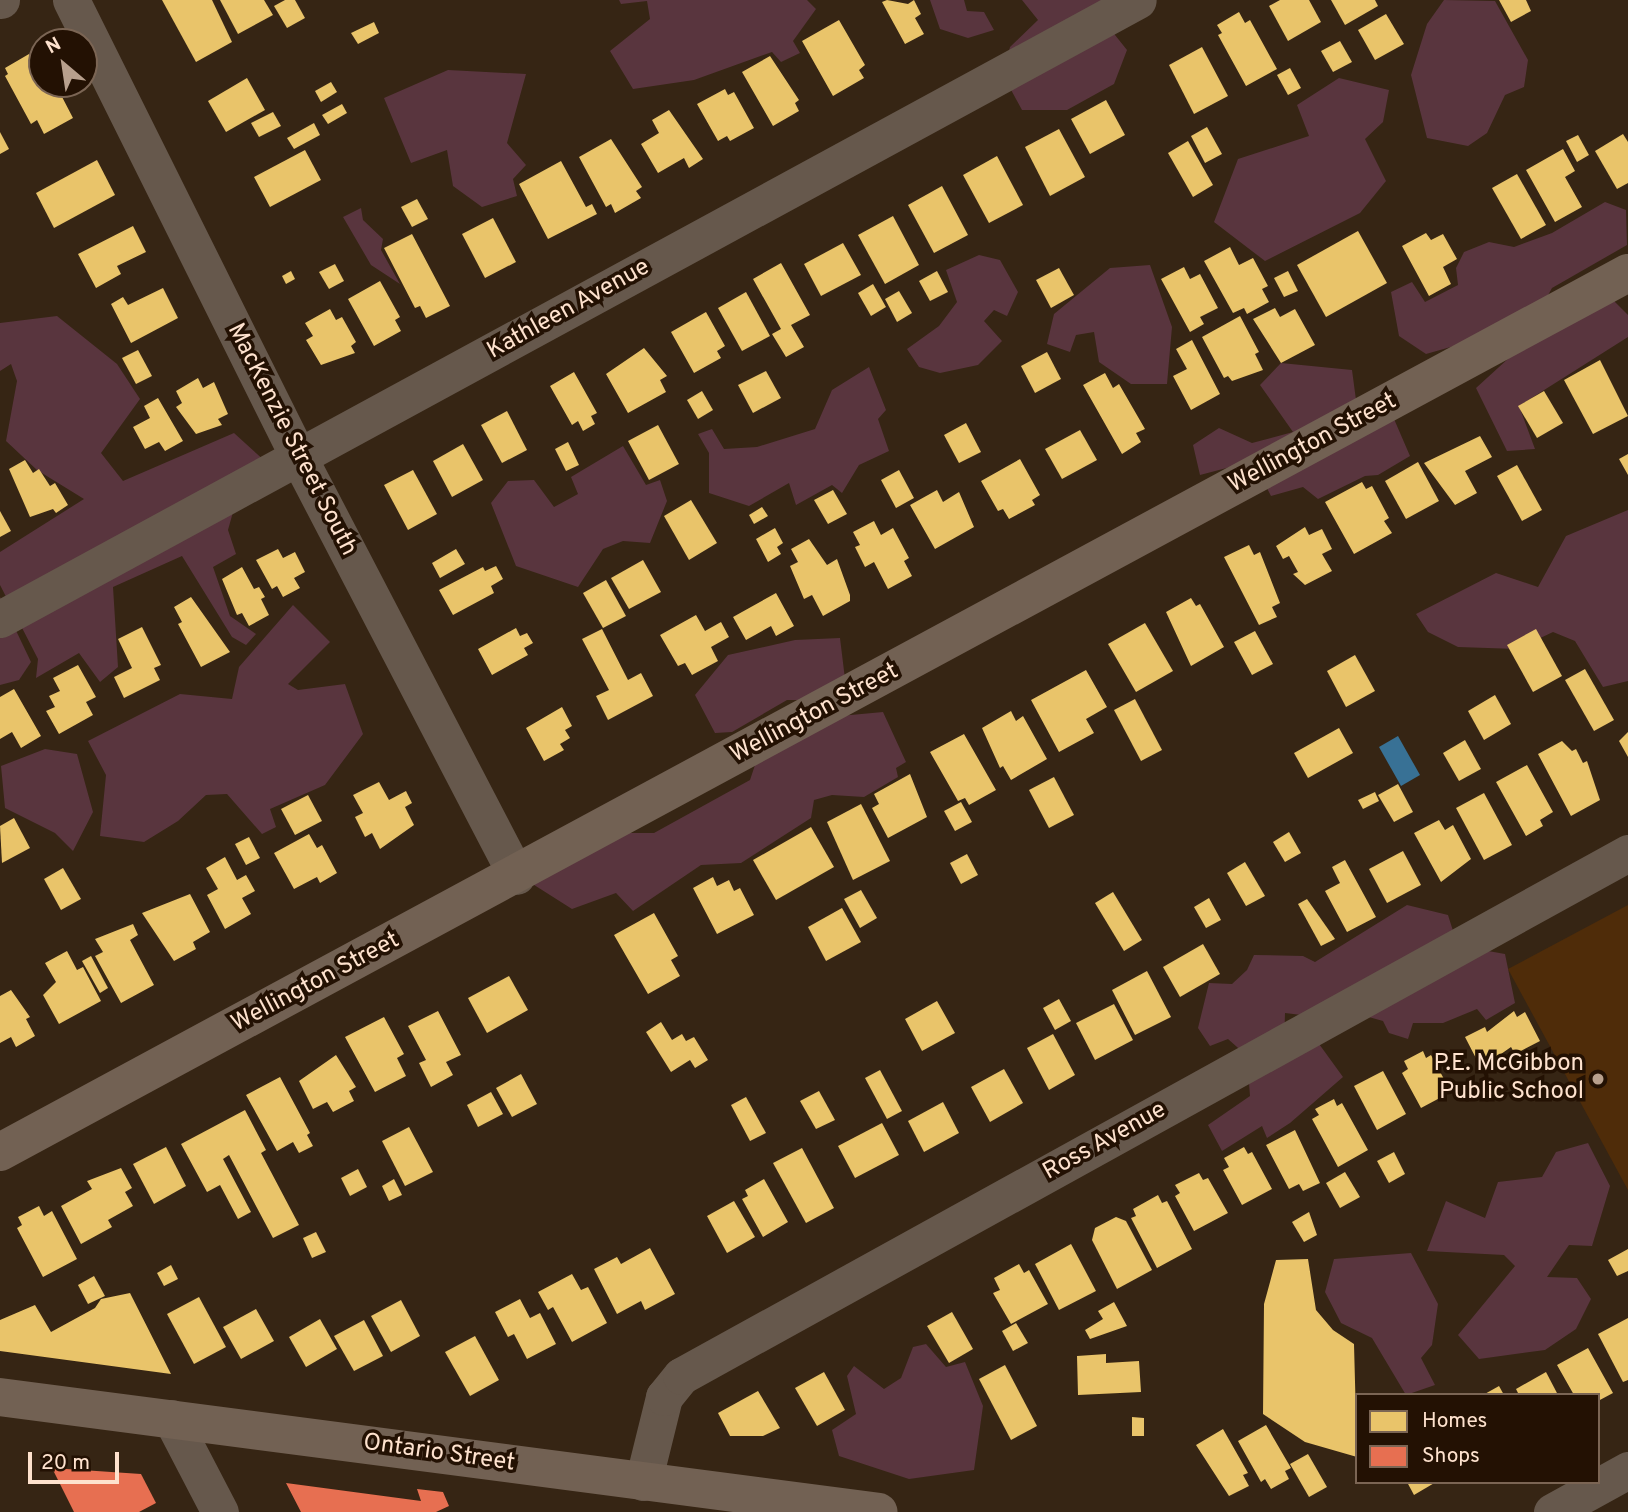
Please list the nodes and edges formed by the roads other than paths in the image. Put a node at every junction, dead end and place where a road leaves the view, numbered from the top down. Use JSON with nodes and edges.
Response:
{"nodes":[{"id":1,"x":71,"y":0,"type":"edge"},
{"id":2,"x":1138,"y":0,"type":"edge"},
{"id":3,"x":1628,"y":273,"type":"edge"},
{"id":4,"x":299,"y":458,"type":"junction"},
{"id":5,"x":0,"y":619,"type":"edge"},
{"id":6,"x":1628,"y":853,"type":"edge"},
{"id":7,"x":517,"y":876,"type":"junction"},
{"id":8,"x":0,"y":1152,"type":"edge"},
{"id":9,"x":0,"y":1397,"type":"edge"},
{"id":10,"x":171,"y":1419,"type":"junction"},
{"id":11,"x":1628,"y":1470,"type":"edge"},
{"id":12,"x":643,"y":1482,"type":"junction"},
{"id":13,"x":721,"y":1502,"type":"edge"},
{"id":14,"x":220,"y":1512,"type":"edge"},
{"id":15,"x":879,"y":1512,"type":"edge"},
{"id":16,"x":1552,"y":1512,"type":"edge"}],
"edges":[{"from":1,"to":4,"type":"street","name":"MacKenzie Street South"},
{"from":2,"to":4,"type":"street","name":"Kathleen Avenue"},
{"from":3,"to":7,"type":"main road","name":"Wellington Street"},
{"from":4,"to":5,"type":"street","name":"Kathleen Avenue"},
{"from":4,"to":7,"type":"street","name":"MacKenzie Street South"},
{"from":6,"to":12,"type":"street","name":"Ross Avenue"},
{"from":7,"to":8,"type":"main road","name":"Wellington Street"},
{"from":9,"to":10,"type":"main road","name":"Ontario Street"},
{"from":10,"to":12,"type":"main road","name":"Ontario Street"},
{"from":10,"to":14,"type":"street"},
{"from":11,"to":16,"type":"street"},
{"from":12,"to":13,"type":"main road","name":"Ontario Street"},
{"from":13,"to":15,"type":"main road","name":"Ontario Street"}]}
